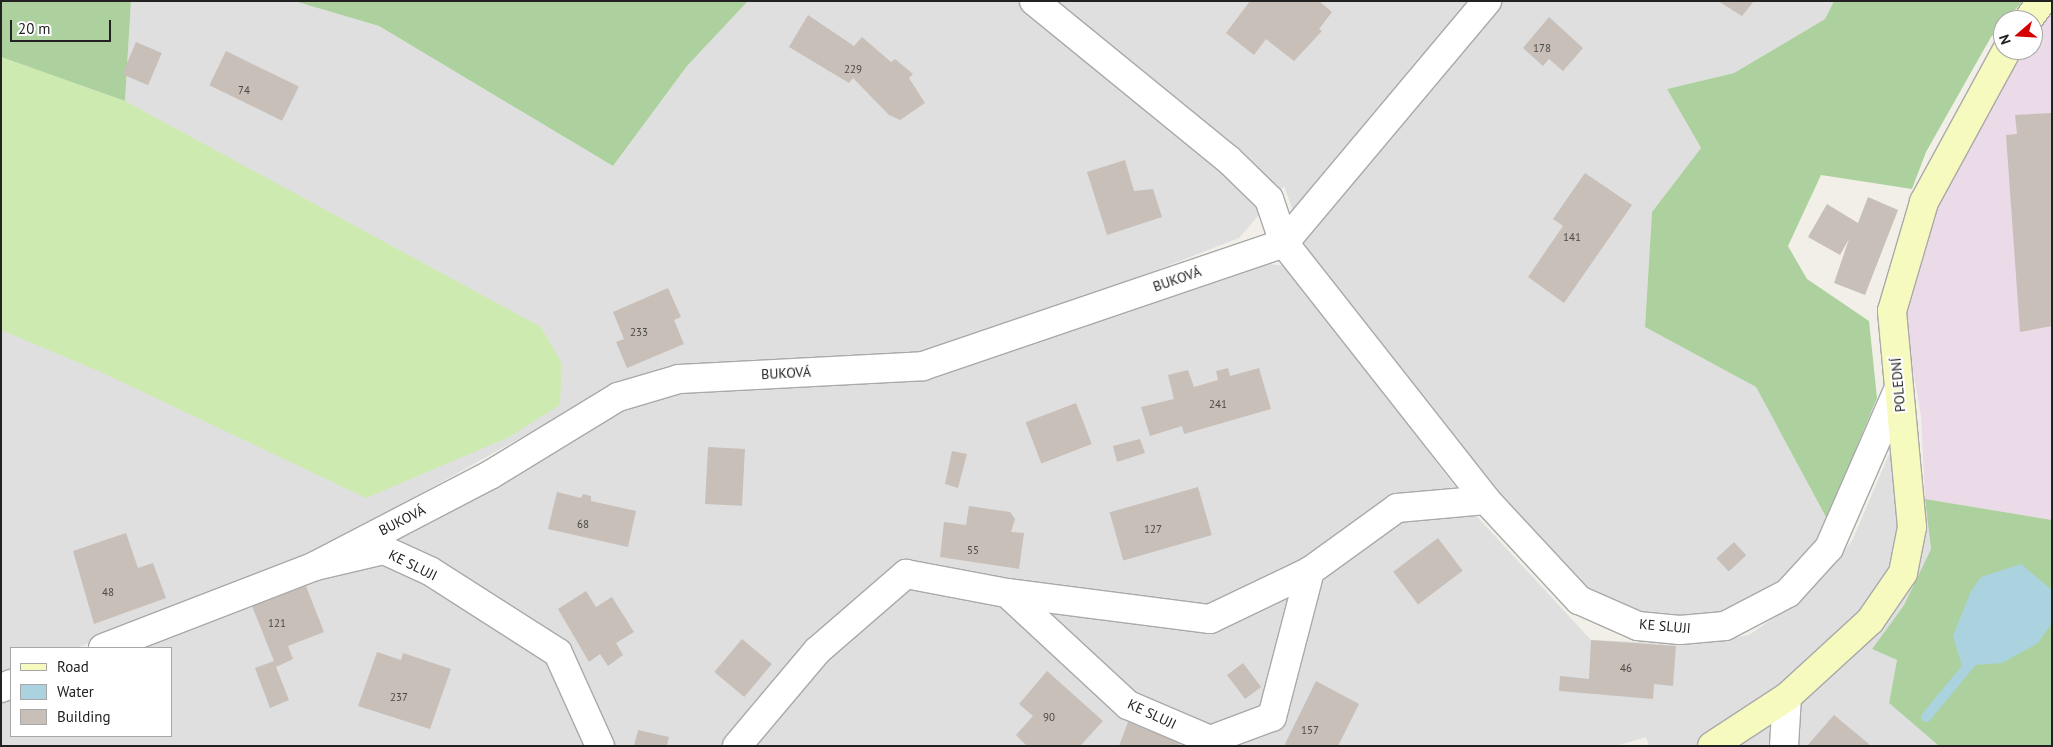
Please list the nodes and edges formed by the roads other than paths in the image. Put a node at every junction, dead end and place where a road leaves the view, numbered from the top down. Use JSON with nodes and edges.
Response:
{"nodes":[{"id":1,"x":1034,"y":1,"type":"edge"},
{"id":2,"x":1487,"y":1,"type":"edge"},
{"id":3,"x":2002,"y":60,"type":"edge"},
{"id":4,"x":1284,"y":243,"type":"junction"},
{"id":5,"x":1898,"y":390,"type":"junction"},
{"id":6,"x":1486,"y":500,"type":"junction"},
{"id":7,"x":315,"y":566,"type":"junction"},
{"id":8,"x":1310,"y":571,"type":"junction"},
{"id":9,"x":1007,"y":593,"type":"junction"},
{"id":10,"x":105,"y":647,"type":"edge"},
{"id":11,"x":1787,"y":697,"type":"junction"},
{"id":12,"x":600,"y":746,"type":"edge"},
{"id":13,"x":737,"y":746,"type":"edge"},
{"id":14,"x":1712,"y":746,"type":"edge"},
{"id":15,"x":1784,"y":746,"type":"edge"}],
"edges":[{"from":1,"to":4,"type":"street"},
{"from":2,"to":4,"type":"street"},
{"from":3,"to":5,"type":"street","name":"POLEDNÍ"},
{"from":4,"to":6,"type":"street"},
{"from":4,"to":7,"type":"street","name":"BUKOVÁ"},
{"from":5,"to":6,"type":"street","name":"KE SLUJI"},
{"from":5,"to":11,"type":"street","name":"POLEDNÍ"},
{"from":6,"to":8,"type":"street"},
{"from":7,"to":10,"type":"street","name":"KE SLUJI"},
{"from":7,"to":12,"type":"street","name":"KE SLUJI"},
{"from":8,"to":9,"type":"street"},
{"from":8,"to":9,"type":"street","name":"KE SLUJI"},
{"from":9,"to":13,"type":"street"},
{"from":11,"to":14,"type":"street","name":"POLEDNÍ"},
{"from":11,"to":15,"type":"street"}]}
